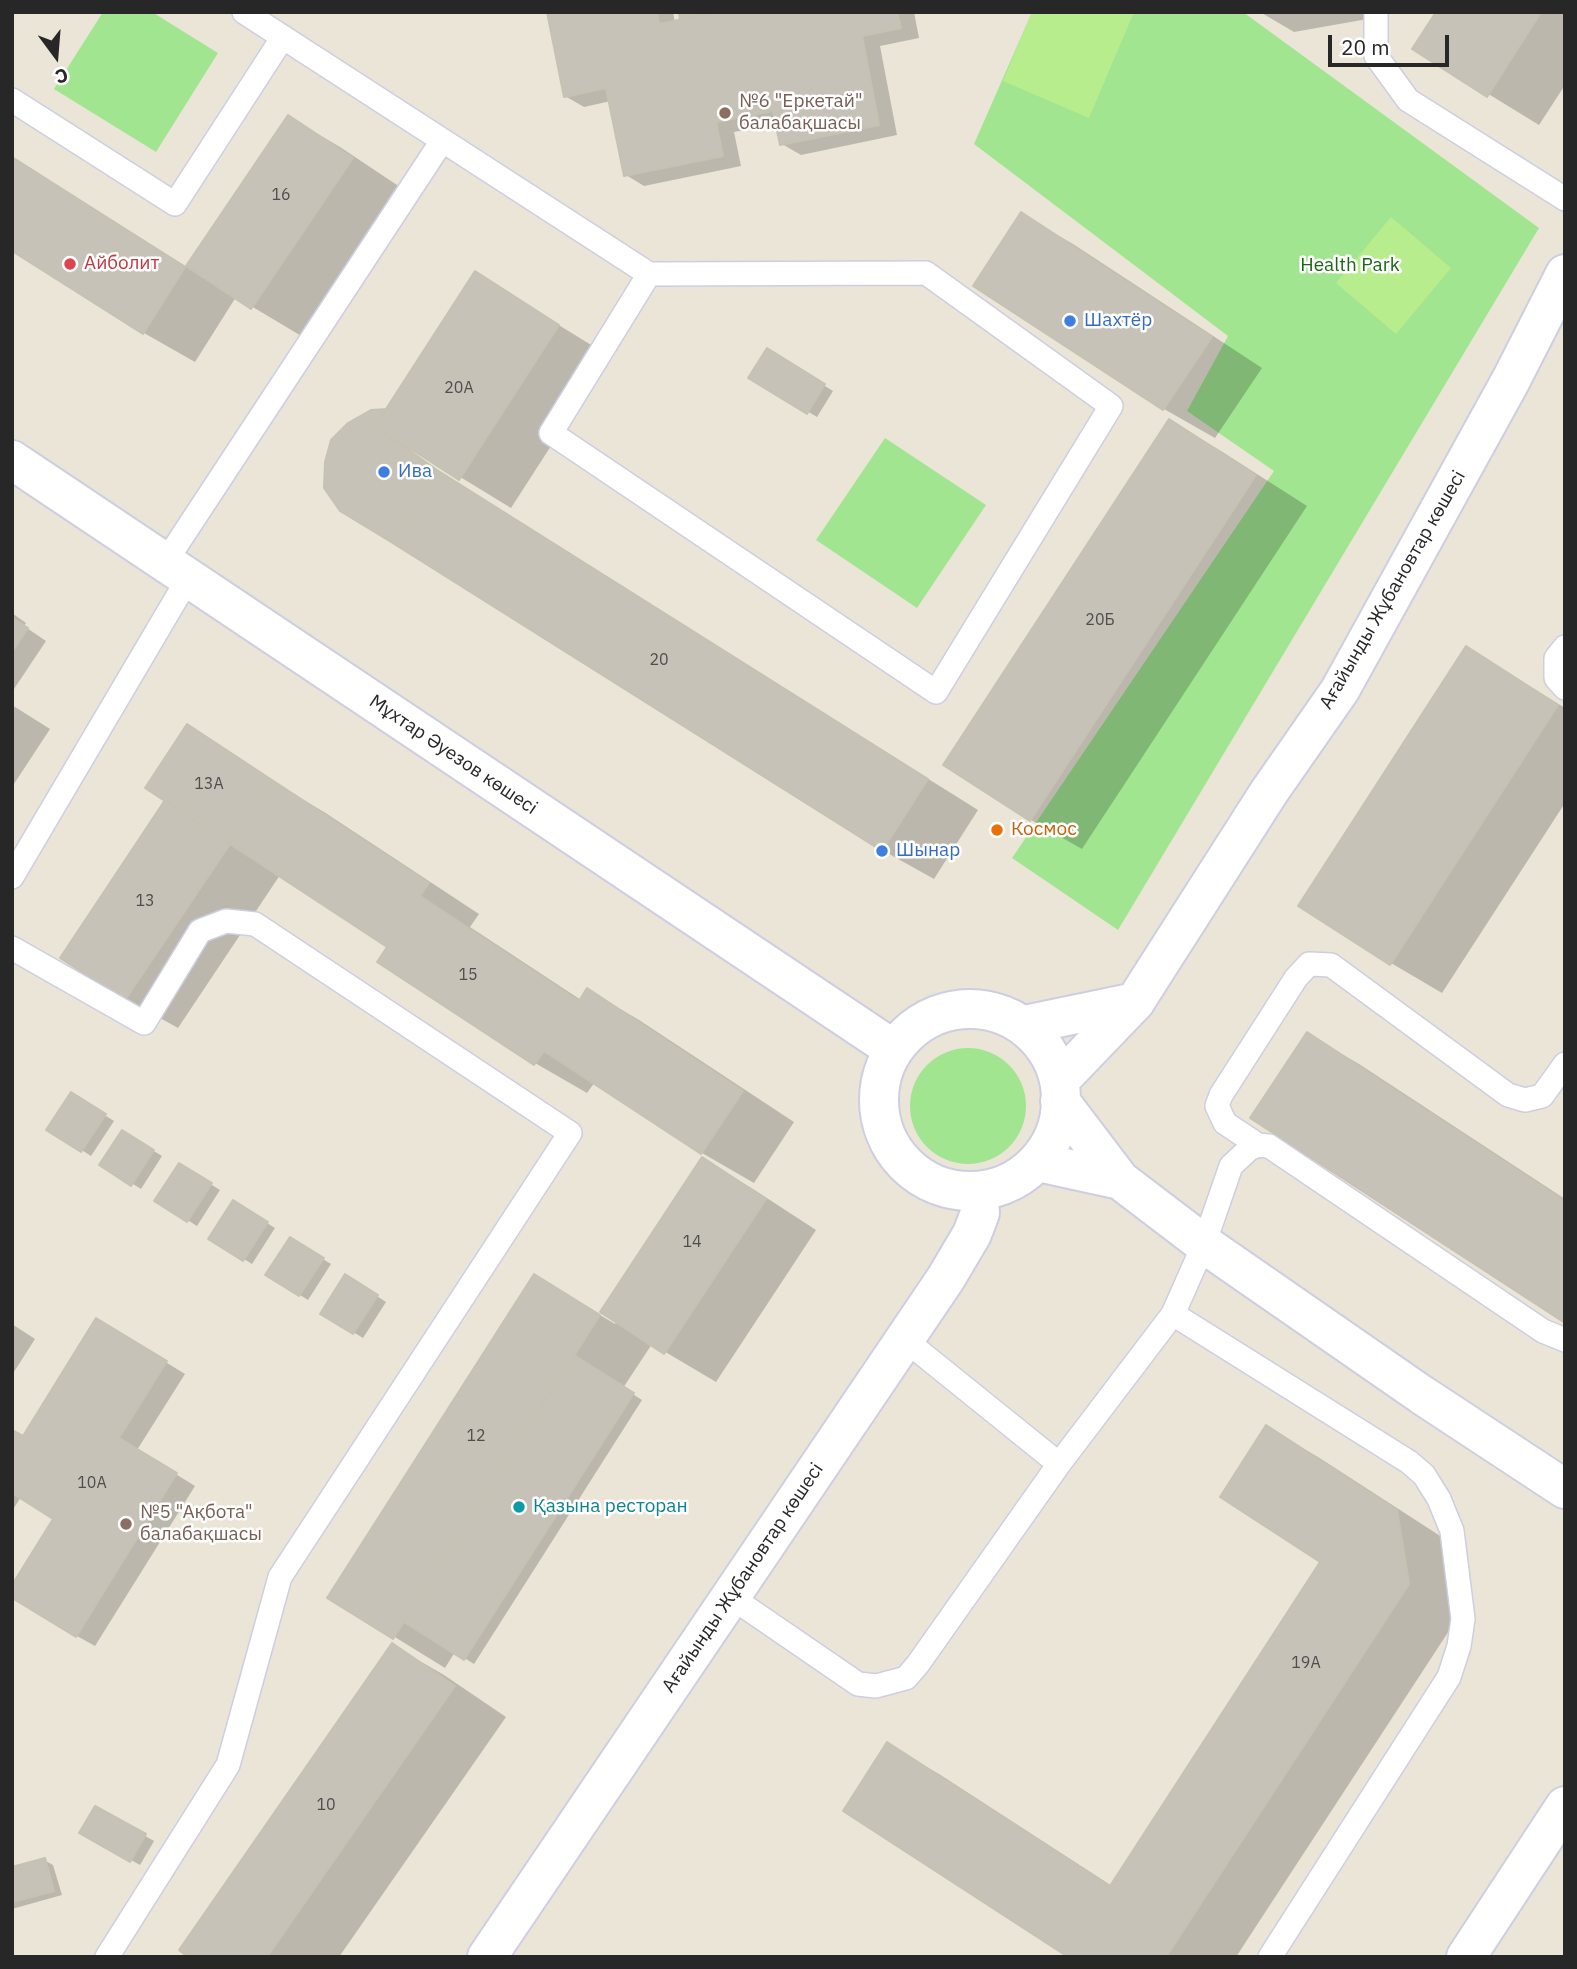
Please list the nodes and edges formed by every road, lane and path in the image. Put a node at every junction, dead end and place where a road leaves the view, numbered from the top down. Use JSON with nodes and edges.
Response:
{"nodes":[{"id":1,"x":244,"y":12,"type":"edge"},
{"id":2,"x":1376,"y":12,"type":"edge"},
{"id":3,"x":283,"y":37,"type":"junction"},
{"id":4,"x":12,"y":100,"type":"edge"},
{"id":5,"x":442,"y":141,"type":"junction"},
{"id":6,"x":1565,"y":199,"type":"edge"},
{"id":7,"x":649,"y":274,"type":"junction"},
{"id":8,"x":1565,"y":274,"type":"edge"},
{"id":9,"x":12,"y":460,"type":"edge"},
{"id":10,"x":178,"y":569,"type":"junction"},
{"id":11,"x":1565,"y":647,"type":"edge"},
{"id":12,"x":1565,"y":688,"type":"edge"},
{"id":13,"x":12,"y":877,"type":"edge"},
{"id":14,"x":12,"y":948,"type":"edge"},
{"id":15,"x":1135,"y":1002,"type":"junction"},
{"id":16,"x":1024,"y":1025,"type":"junction"},
{"id":17,"x":893,"y":1049,"type":"junction"},
{"id":18,"x":1565,"y":1064,"type":"edge"},
{"id":19,"x":1061,"y":1090,"type":"junction"},
{"id":20,"x":1258,"y":1145,"type":"junction"},
{"id":21,"x":1038,"y":1162,"type":"junction"},
{"id":22,"x":1119,"y":1180,"type":"junction"},
{"id":23,"x":978,"y":1191,"type":"junction"},
{"id":24,"x":1204,"y":1244,"type":"junction"},
{"id":25,"x":1173,"y":1314,"type":"junction"},
{"id":26,"x":904,"y":1339,"type":"junction"},
{"id":27,"x":1565,"y":1340,"type":"edge"},
{"id":28,"x":1059,"y":1464,"type":"junction"},
{"id":29,"x":1565,"y":1489,"type":"edge"},
{"id":30,"x":731,"y":1597,"type":"junction"},
{"id":31,"x":1565,"y":1806,"type":"edge"},
{"id":32,"x":107,"y":1957,"type":"edge"},
{"id":33,"x":487,"y":1957,"type":"edge"},
{"id":34,"x":1269,"y":1957,"type":"edge"},
{"id":35,"x":1466,"y":1957,"type":"edge"}],
"edges":[{"from":1,"to":3,"type":"lane"},
{"from":2,"to":6,"type":"lane"},
{"from":3,"to":4,"type":"lane"},
{"from":3,"to":5,"type":"lane"},
{"from":5,"to":7,"type":"lane"},
{"from":5,"to":10,"type":"lane"},
{"from":7,"to":7,"type":"lane"},
{"from":8,"to":15,"type":"street","name":"Ағайынды Жұбановтар көшесі"},
{"from":9,"to":10,"type":"street","name":"Мұхтар Әуезов көшесі"},
{"from":10,"to":13,"type":"lane"},
{"from":10,"to":17,"type":"street","name":"Мұхтар Әуезов көшесі"},
{"from":11,"to":12,"type":"lane"},
{"from":14,"to":32,"type":"lane"},
{"from":15,"to":16,"type":"street"},
{"from":15,"to":19,"type":"street","name":"Ағайынды Жұбановтар көшесі"},
{"from":16,"to":17,"type":"street"},
{"from":16,"to":19,"type":"street"},
{"from":17,"to":23,"type":"street"},
{"from":18,"to":20,"type":"lane"},
{"from":19,"to":21,"type":"street"},
{"from":19,"to":22,"type":"street"},
{"from":20,"to":24,"type":"lane"},
{"from":20,"to":27,"type":"lane"},
{"from":21,"to":22,"type":"street"},
{"from":21,"to":23,"type":"street"},
{"from":22,"to":24,"type":"street"},
{"from":23,"to":26,"type":"street","name":"Ағайынды Жұбановтар көшесі"},
{"from":24,"to":25,"type":"lane"},
{"from":24,"to":29,"type":"street"},
{"from":25,"to":28,"type":"lane"},
{"from":25,"to":34,"type":"lane"},
{"from":26,"to":28,"type":"lane"},
{"from":26,"to":30,"type":"street","name":"Ағайынды Жұбановтар көшесі"},
{"from":28,"to":30,"type":"lane"},
{"from":30,"to":33,"type":"street","name":"Ағайынды Жұбановтар көшесі"},
{"from":31,"to":35,"type":"street"}]}
